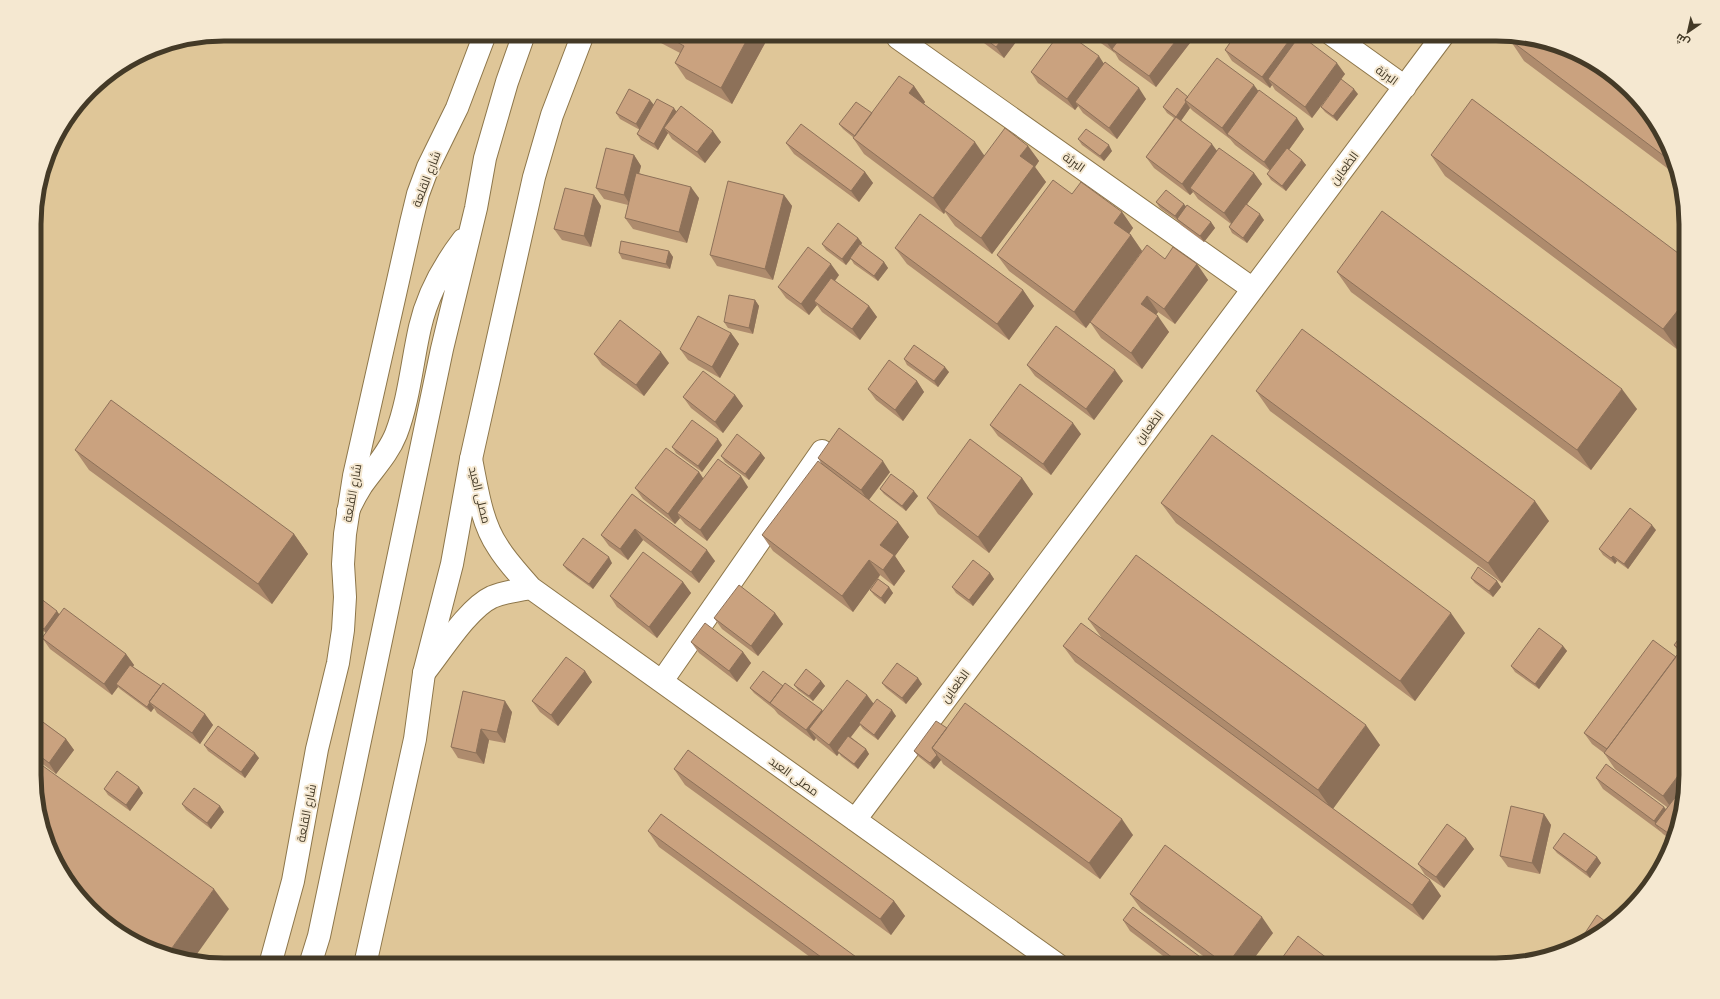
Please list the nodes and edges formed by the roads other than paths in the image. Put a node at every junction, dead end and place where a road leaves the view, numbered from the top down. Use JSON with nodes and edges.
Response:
{"nodes":[{"id":1,"x":482,"y":41,"type":"edge"},
{"id":2,"x":522,"y":41,"type":"edge"},
{"id":3,"x":580,"y":41,"type":"edge"},
{"id":4,"x":902,"y":41,"type":"edge"},
{"id":5,"x":1341,"y":41,"type":"edge"},
{"id":6,"x":1439,"y":41,"type":"edge"},
{"id":7,"x":1405,"y":87,"type":"junction"},
{"id":8,"x":470,"y":231,"type":"junction"},
{"id":9,"x":1253,"y":289,"type":"junction"},
{"id":10,"x":822,"y":451,"type":"edge"},
{"id":11,"x":471,"y":459,"type":"junction"},
{"id":12,"x":348,"y":512,"type":"junction"},
{"id":13,"x":531,"y":588,"type":"junction"},
{"id":14,"x":424,"y":673,"type":"junction"},
{"id":15,"x":662,"y":681,"type":"junction"},
{"id":16,"x":855,"y":820,"type":"junction"},
{"id":17,"x":272,"y":958,"type":"edge"},
{"id":18,"x":312,"y":958,"type":"edge"},
{"id":19,"x":367,"y":958,"type":"edge"},
{"id":20,"x":1048,"y":958,"type":"edge"}],
"edges":[{"from":1,"to":12,"type":"street","name":"شارع القلعة"},
{"from":2,"to":8,"type":"street"},
{"from":3,"to":11,"type":"street"},
{"from":4,"to":9,"type":"street","name":"البرثة"},
{"from":5,"to":7,"type":"street","name":"البرثة"},
{"from":6,"to":7,"type":"street","name":"الظعاين"},
{"from":7,"to":9,"type":"street","name":"الظعاين"},
{"from":8,"to":12,"type":"street"},
{"from":8,"to":18,"type":"street"},
{"from":9,"to":16,"type":"street","name":"الظعاين"},
{"from":10,"to":15,"type":"street"},
{"from":11,"to":13,"type":"street","name":"مصلى العيد"},
{"from":11,"to":14,"type":"street"},
{"from":12,"to":17,"type":"street","name":"شارع القلعة"},
{"from":13,"to":14,"type":"street"},
{"from":13,"to":15,"type":"street","name":"مصلى العيد"},
{"from":14,"to":19,"type":"street"},
{"from":15,"to":16,"type":"street","name":"مصلى العيد"},
{"from":16,"to":20,"type":"street","name":"مصلى العيد"}]}
